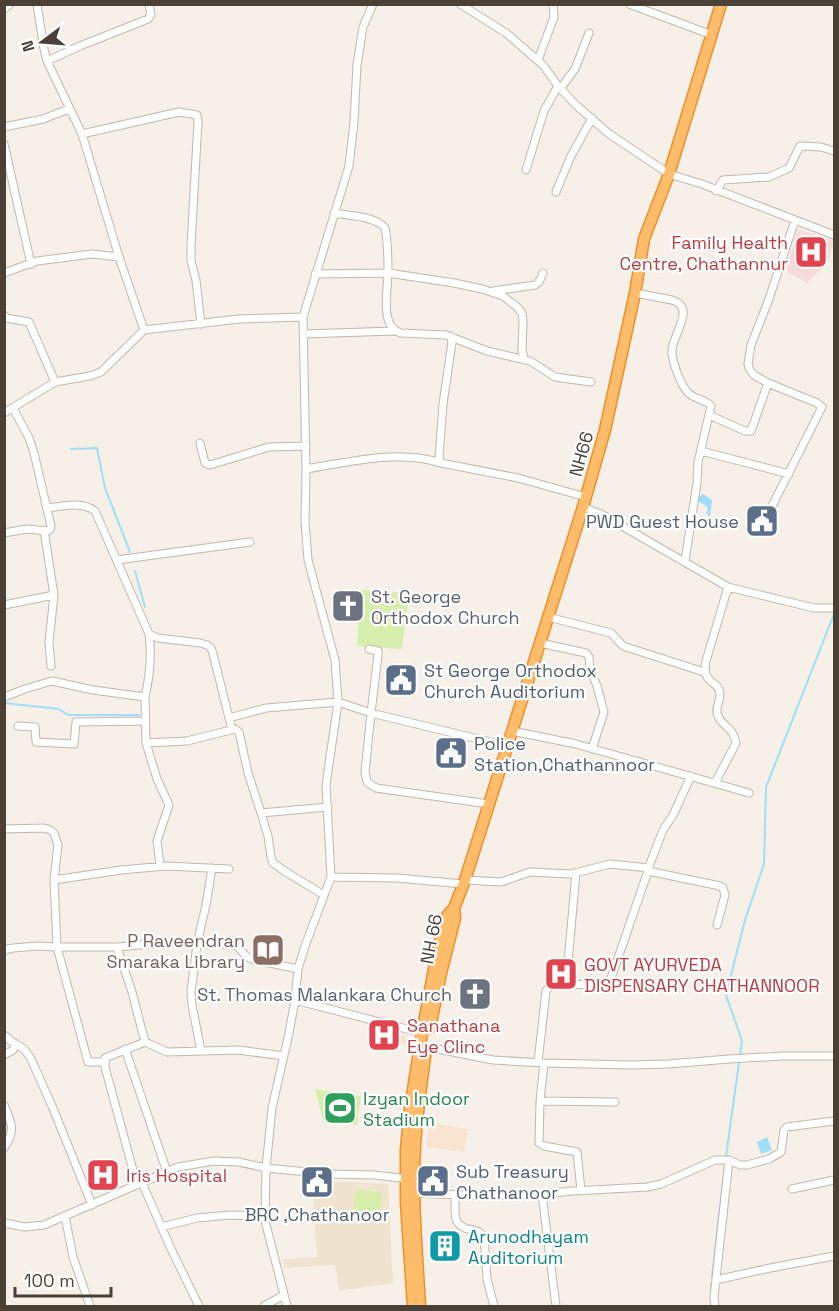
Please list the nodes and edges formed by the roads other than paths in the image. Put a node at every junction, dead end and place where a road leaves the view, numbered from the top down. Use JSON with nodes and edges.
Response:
{"nodes":[{"id":1,"x":10,"y":4,"type":"edge"},
{"id":2,"x":37,"y":4,"type":"edge"},
{"id":3,"x":149,"y":4,"type":"edge"},
{"id":4,"x":373,"y":4,"type":"edge"},
{"id":5,"x":460,"y":4,"type":"edge"},
{"id":6,"x":553,"y":4,"type":"edge"},
{"id":7,"x":629,"y":4,"type":"edge"},
{"id":8,"x":721,"y":4,"type":"edge"},
{"id":9,"x":4,"y":9,"type":"edge"},
{"id":10,"x":589,"y":33,"type":"dead end"},
{"id":11,"x":712,"y":35,"type":"junction"},
{"id":12,"x":538,"y":60,"type":"junction"},
{"id":13,"x":47,"y":61,"type":"junction"},
{"id":14,"x":559,"y":87,"type":"junction"},
{"id":15,"x":69,"y":109,"type":"junction"},
{"id":16,"x":592,"y":118,"type":"junction"},
{"id":17,"x":4,"y":127,"type":"edge"},
{"id":18,"x":82,"y":134,"type":"junction"},
{"id":19,"x":4,"y":144,"type":"edge"},
{"id":20,"x":834,"y":151,"type":"edge"},
{"id":21,"x":526,"y":170,"type":"dead end"},
{"id":22,"x":669,"y":174,"type":"junction"},
{"id":23,"x":716,"y":191,"type":"junction"},
{"id":24,"x":556,"y":192,"type":"dead end"},
{"id":25,"x":334,"y":213,"type":"junction"},
{"id":26,"x":795,"y":220,"type":"junction"},
{"id":27,"x":834,"y":235,"type":"edge"},
{"id":28,"x":119,"y":257,"type":"junction"},
{"id":29,"x":31,"y":264,"type":"junction"},
{"id":30,"x":4,"y":273,"type":"edge"},
{"id":31,"x":388,"y":273,"type":"junction"},
{"id":32,"x":543,"y":273,"type":"dead end"},
{"id":33,"x":315,"y":274,"type":"junction"},
{"id":34,"x":491,"y":292,"type":"junction"},
{"id":35,"x":635,"y":293,"type":"junction"},
{"id":36,"x":4,"y":315,"type":"edge"},
{"id":37,"x":303,"y":318,"type":"junction"},
{"id":38,"x":201,"y":324,"type":"junction"},
{"id":39,"x":144,"y":330,"type":"junction"},
{"id":40,"x":395,"y":331,"type":"junction"},
{"id":41,"x":304,"y":334,"type":"junction"},
{"id":42,"x":450,"y":336,"type":"junction"},
{"id":43,"x":524,"y":359,"type":"junction"},
{"id":44,"x":55,"y":382,"type":"junction"},
{"id":45,"x":591,"y":382,"type":"dead end"},
{"id":46,"x":768,"y":383,"type":"junction"},
{"id":47,"x":13,"y":408,"type":"junction"},
{"id":48,"x":4,"y":413,"type":"edge"},
{"id":49,"x":709,"y":415,"type":"junction"},
{"id":50,"x":200,"y":443,"type":"dead end"},
{"id":51,"x":306,"y":446,"type":"junction"},
{"id":52,"x":701,"y":451,"type":"junction"},
{"id":53,"x":441,"y":463,"type":"junction"},
{"id":54,"x":306,"y":469,"type":"junction"},
{"id":55,"x":789,"y":474,"type":"junction"},
{"id":56,"x":585,"y":502,"type":"junction"},
{"id":57,"x":48,"y":508,"type":"junction"},
{"id":58,"x":770,"y":510,"type":"dead end"},
{"id":59,"x":44,"y":530,"type":"junction"},
{"id":60,"x":4,"y":533,"type":"edge"},
{"id":61,"x":250,"y":542,"type":"dead end"},
{"id":62,"x":117,"y":560,"type":"junction"},
{"id":63,"x":686,"y":561,"type":"junction"},
{"id":64,"x":728,"y":587,"type":"junction"},
{"id":65,"x":54,"y":595,"type":"junction"},
{"id":66,"x":4,"y":605,"type":"edge"},
{"id":67,"x":834,"y":608,"type":"edge"},
{"id":68,"x":548,"y":617,"type":"junction"},
{"id":69,"x":149,"y":634,"type":"junction"},
{"id":70,"x":540,"y":643,"type":"junction"},
{"id":71,"x":369,"y":649,"type":"dead end"},
{"id":72,"x":51,"y":666,"type":"dead end"},
{"id":73,"x":704,"y":672,"type":"junction"},
{"id":74,"x":145,"y":696,"type":"junction"},
{"id":75,"x":4,"y":697,"type":"edge"},
{"id":76,"x":338,"y":702,"type":"junction"},
{"id":77,"x":371,"y":713,"type":"junction"},
{"id":78,"x":229,"y":718,"type":"junction"},
{"id":79,"x":145,"y":721,"type":"junction"},
{"id":80,"x":18,"y":726,"type":"dead end"},
{"id":81,"x":232,"y":730,"type":"junction"},
{"id":82,"x":512,"y":731,"type":"junction"},
{"id":83,"x":146,"y":743,"type":"junction"},
{"id":84,"x":507,"y":746,"type":"junction"},
{"id":85,"x":592,"y":749,"type":"junction"},
{"id":86,"x":691,"y":776,"type":"junction"},
{"id":87,"x":715,"y":783,"type":"junction"},
{"id":88,"x":749,"y":793,"type":"dead end"},
{"id":89,"x":489,"y":804,"type":"junction"},
{"id":90,"x":328,"y":807,"type":"junction"},
{"id":91,"x":261,"y":813,"type":"junction"},
{"id":92,"x":4,"y":829,"type":"edge"},
{"id":93,"x":160,"y":866,"type":"junction"},
{"id":94,"x":212,"y":868,"type":"junction"},
{"id":95,"x":229,"y":869,"type":"dead end"},
{"id":96,"x":648,"y":869,"type":"junction"},
{"id":97,"x":576,"y":873,"type":"junction"},
{"id":98,"x":331,"y":877,"type":"junction"},
{"id":99,"x":54,"y":880,"type":"junction"},
{"id":100,"x":464,"y":882,"type":"junction"},
{"id":101,"x":324,"y":895,"type":"junction"},
{"id":102,"x":454,"y":908,"type":"junction"},
{"id":103,"x":717,"y":925,"type":"dead end"},
{"id":104,"x":197,"y":944,"type":"junction"},
{"id":105,"x":57,"y":947,"type":"junction"},
{"id":106,"x":117,"y":947,"type":"junction"},
{"id":107,"x":4,"y":950,"type":"edge"},
{"id":108,"x":298,"y":969,"type":"junction"},
{"id":109,"x":566,"y":984,"type":"junction"},
{"id":110,"x":295,"y":1000,"type":"junction"},
{"id":111,"x":422,"y":1033,"type":"junction"},
{"id":112,"x":4,"y":1035,"type":"edge"},
{"id":113,"x":145,"y":1042,"type":"junction"},
{"id":114,"x":15,"y":1044,"type":"junction"},
{"id":115,"x":423,"y":1048,"type":"junction"},
{"id":116,"x":125,"y":1049,"type":"junction"},
{"id":117,"x":201,"y":1051,"type":"junction"},
{"id":118,"x":4,"y":1055,"type":"edge"},
{"id":119,"x":284,"y":1056,"type":"junction"},
{"id":120,"x":834,"y":1056,"type":"edge"},
{"id":121,"x":104,"y":1062,"type":"junction"},
{"id":122,"x":541,"y":1062,"type":"junction"},
{"id":123,"x":540,"y":1101,"type":"junction"},
{"id":124,"x":615,"y":1102,"type":"dead end"},
{"id":125,"x":4,"y":1105,"type":"edge"},
{"id":126,"x":834,"y":1121,"type":"edge"},
{"id":127,"x":4,"y":1148,"type":"edge"},
{"id":128,"x":729,"y":1160,"type":"junction"},
{"id":129,"x":266,"y":1168,"type":"junction"},
{"id":130,"x":167,"y":1172,"type":"junction"},
{"id":131,"x":411,"y":1179,"type":"junction"},
{"id":132,"x":834,"y":1181,"type":"edge"},
{"id":133,"x":140,"y":1184,"type":"junction"},
{"id":134,"x":792,"y":1189,"type":"dead end"},
{"id":135,"x":581,"y":1190,"type":"junction"},
{"id":136,"x":411,"y":1193,"type":"junction"},
{"id":137,"x":542,"y":1194,"type":"junction"},
{"id":138,"x":455,"y":1195,"type":"junction"},
{"id":139,"x":92,"y":1204,"type":"junction"},
{"id":140,"x":65,"y":1216,"type":"junction"},
{"id":141,"x":264,"y":1216,"type":"junction"},
{"id":142,"x":4,"y":1223,"type":"edge"},
{"id":143,"x":162,"y":1227,"type":"junction"},
{"id":144,"x":834,"y":1256,"type":"edge"},
{"id":145,"x":716,"y":1280,"type":"junction"},
{"id":146,"x":284,"y":1295,"type":"junction"},
{"id":147,"x":90,"y":1306,"type":"edge"},
{"id":148,"x":199,"y":1306,"type":"edge"},
{"id":149,"x":264,"y":1306,"type":"edge"},
{"id":150,"x":287,"y":1306,"type":"edge"},
{"id":151,"x":413,"y":1306,"type":"edge"},
{"id":152,"x":420,"y":1306,"type":"edge"},
{"id":153,"x":494,"y":1306,"type":"edge"},
{"id":154,"x":556,"y":1306,"type":"edge"},
{"id":155,"x":715,"y":1306,"type":"edge"}],
"edges":[{"from":1,"to":9,"type":"street"},
{"from":2,"to":13,"type":"street"},
{"from":3,"to":13,"type":"street"},
{"from":4,"to":25,"type":"street"},
{"from":5,"to":12,"type":"street"},
{"from":6,"to":12,"type":"street"},
{"from":7,"to":11,"type":"street"},
{"from":8,"to":11,"type":"highway","name":"NH66","number":"NH66"},
{"from":10,"to":14,"type":"street"},
{"from":11,"to":22,"type":"highway","name":"NH66","number":"NH66"},
{"from":12,"to":14,"type":"street"},
{"from":13,"to":15,"type":"street"},
{"from":14,"to":16,"type":"street"},
{"from":14,"to":21,"type":"street"},
{"from":15,"to":17,"type":"street"},
{"from":15,"to":18,"type":"street"},
{"from":16,"to":22,"type":"street"},
{"from":16,"to":24,"type":"street"},
{"from":18,"to":28,"type":"street"},
{"from":18,"to":38,"type":"street"},
{"from":19,"to":29,"type":"street"},
{"from":20,"to":23,"type":"street"},
{"from":22,"to":23,"type":"street"},
{"from":22,"to":35,"type":"highway","name":"NH66","number":"NH66"},
{"from":23,"to":26,"type":"street"},
{"from":25,"to":31,"type":"street"},
{"from":25,"to":33,"type":"street"},
{"from":26,"to":27,"type":"street"},
{"from":26,"to":46,"type":"street"},
{"from":28,"to":29,"type":"street"},
{"from":28,"to":39,"type":"street"},
{"from":29,"to":30,"type":"street"},
{"from":31,"to":33,"type":"street"},
{"from":31,"to":34,"type":"street"},
{"from":31,"to":40,"type":"street"},
{"from":32,"to":34,"type":"street"},
{"from":33,"to":37,"type":"street"},
{"from":34,"to":43,"type":"street"},
{"from":35,"to":49,"type":"street"},
{"from":35,"to":56,"type":"highway","name":"NH66","number":"NH66"},
{"from":36,"to":44,"type":"street"},
{"from":37,"to":38,"type":"street"},
{"from":37,"to":41,"type":"street"},
{"from":38,"to":39,"type":"street"},
{"from":39,"to":44,"type":"street"},
{"from":40,"to":41,"type":"street"},
{"from":40,"to":42,"type":"street"},
{"from":41,"to":51,"type":"street"},
{"from":42,"to":43,"type":"street"},
{"from":42,"to":53,"type":"street"},
{"from":43,"to":45,"type":"street"},
{"from":44,"to":47,"type":"street"},
{"from":46,"to":49,"type":"street"},
{"from":46,"to":55,"type":"street"},
{"from":47,"to":48,"type":"street"},
{"from":47,"to":57,"type":"street"},
{"from":49,"to":52,"type":"street"},
{"from":50,"to":51,"type":"street"},
{"from":51,"to":54,"type":"street"},
{"from":52,"to":55,"type":"street"},
{"from":52,"to":63,"type":"street"},
{"from":53,"to":54,"type":"street"},
{"from":53,"to":56,"type":"street"},
{"from":54,"to":76,"type":"street"},
{"from":55,"to":58,"type":"street"},
{"from":56,"to":63,"type":"street"},
{"from":56,"to":68,"type":"highway","name":"NH66","number":"NH66"},
{"from":57,"to":59,"type":"street"},
{"from":57,"to":62,"type":"street"},
{"from":59,"to":60,"type":"street"},
{"from":59,"to":65,"type":"street"},
{"from":61,"to":62,"type":"street"},
{"from":62,"to":69,"type":"street"},
{"from":63,"to":64,"type":"street"},
{"from":64,"to":67,"type":"street"},
{"from":64,"to":73,"type":"street"},
{"from":65,"to":66,"type":"street"},
{"from":65,"to":72,"type":"street"},
{"from":68,"to":70,"type":"highway","name":"NH66","number":"NH66"},
{"from":68,"to":73,"type":"street"},
{"from":69,"to":74,"type":"street"},
{"from":69,"to":78,"type":"street"},
{"from":70,"to":82,"type":"highway","name":"NH66","number":"NH66"},
{"from":70,"to":85,"type":"street"},
{"from":71,"to":77,"type":"street"},
{"from":73,"to":87,"type":"street"},
{"from":74,"to":75,"type":"street"},
{"from":74,"to":79,"type":"street"},
{"from":76,"to":77,"type":"street"},
{"from":76,"to":78,"type":"street"},
{"from":76,"to":90,"type":"street"},
{"from":77,"to":84,"type":"street"},
{"from":77,"to":89,"type":"street"},
{"from":78,"to":81,"type":"street"},
{"from":79,"to":80,"type":"street"},
{"from":79,"to":83,"type":"street"},
{"from":81,"to":83,"type":"street"},
{"from":81,"to":91,"type":"street"},
{"from":82,"to":84,"type":"highway","name":"NH66","number":"NH66"},
{"from":82,"to":85,"type":"street"},
{"from":83,"to":93,"type":"street"},
{"from":84,"to":89,"type":"highway","name":"NH66","number":"NH66"},
{"from":85,"to":86,"type":"street"},
{"from":86,"to":87,"type":"street"},
{"from":86,"to":96,"type":"street"},
{"from":87,"to":88,"type":"street"},
{"from":89,"to":100,"type":"highway","name":"NH66","number":"NH66"},
{"from":90,"to":91,"type":"street"},
{"from":90,"to":98,"type":"street"},
{"from":91,"to":101,"type":"street"},
{"from":92,"to":99,"type":"street"},
{"from":93,"to":94,"type":"street"},
{"from":93,"to":99,"type":"street"},
{"from":94,"to":95,"type":"street"},
{"from":94,"to":104,"type":"street"},
{"from":96,"to":97,"type":"street"},
{"from":96,"to":103,"type":"street"},
{"from":96,"to":109,"type":"street"},
{"from":97,"to":100,"type":"street"},
{"from":97,"to":109,"type":"street"},
{"from":98,"to":100,"type":"street"},
{"from":98,"to":101,"type":"street"},
{"from":99,"to":105,"type":"street"},
{"from":100,"to":102,"type":"highway","name":"NH66","number":"NH66"},
{"from":101,"to":108,"type":"street"},
{"from":102,"to":111,"type":"highway","name":"NH 66","number":"NH66"},
{"from":102,"to":115,"type":"highway","name":"NH 66","number":"NH66"},
{"from":104,"to":106,"type":"street"},
{"from":104,"to":108,"type":"street"},
{"from":104,"to":117,"type":"street"},
{"from":105,"to":106,"type":"street"},
{"from":105,"to":107,"type":"street"},
{"from":105,"to":121,"type":"street"},
{"from":106,"to":113,"type":"street"},
{"from":108,"to":110,"type":"street"},
{"from":109,"to":122,"type":"street"},
{"from":110,"to":111,"type":"street"},
{"from":110,"to":119,"type":"street"},
{"from":111,"to":115,"type":"highway","name":"NH 66","number":"NH66"},
{"from":112,"to":114,"type":"street"},
{"from":113,"to":116,"type":"street"},
{"from":113,"to":117,"type":"street"},
{"from":114,"to":118,"type":"street"},
{"from":114,"to":139,"type":"street"},
{"from":115,"to":122,"type":"street"},
{"from":115,"to":131,"type":"highway","name":"NH 66","number":"NH66"},
{"from":116,"to":121,"type":"street"},
{"from":116,"to":130,"type":"street"},
{"from":117,"to":119,"type":"street"},
{"from":119,"to":129,"type":"street"},
{"from":120,"to":122,"type":"street"},
{"from":121,"to":133,"type":"street"},
{"from":122,"to":123,"type":"street"},
{"from":123,"to":124,"type":"street"},
{"from":123,"to":135,"type":"street"},
{"from":125,"to":127,"type":"street"},
{"from":126,"to":128,"type":"street"},
{"from":128,"to":135,"type":"street"},
{"from":128,"to":145,"type":"street"},
{"from":129,"to":130,"type":"street"},
{"from":129,"to":131,"type":"street"},
{"from":129,"to":141,"type":"street"},
{"from":130,"to":133,"type":"street"},
{"from":131,"to":136,"type":"highway","name":"NH 66","number":"NH66"},
{"from":132,"to":134,"type":"street"},
{"from":133,"to":139,"type":"street"},
{"from":133,"to":143,"type":"street"},
{"from":135,"to":137,"type":"street"},
{"from":136,"to":138,"type":"street"},
{"from":136,"to":151,"type":"highway","name":"NH 66","number":"NH66"},
{"from":136,"to":152,"type":"highway","name":"NH 66","number":"NH66"},
{"from":137,"to":138,"type":"street"},
{"from":137,"to":154,"type":"street"},
{"from":138,"to":153,"type":"street"},
{"from":139,"to":140,"type":"street"},
{"from":140,"to":142,"type":"street"},
{"from":140,"to":147,"type":"street"},
{"from":141,"to":143,"type":"street"},
{"from":141,"to":146,"type":"street"},
{"from":143,"to":148,"type":"street"},
{"from":144,"to":145,"type":"street"},
{"from":145,"to":155,"type":"street"},
{"from":146,"to":149,"type":"street"},
{"from":146,"to":150,"type":"street"}]}
